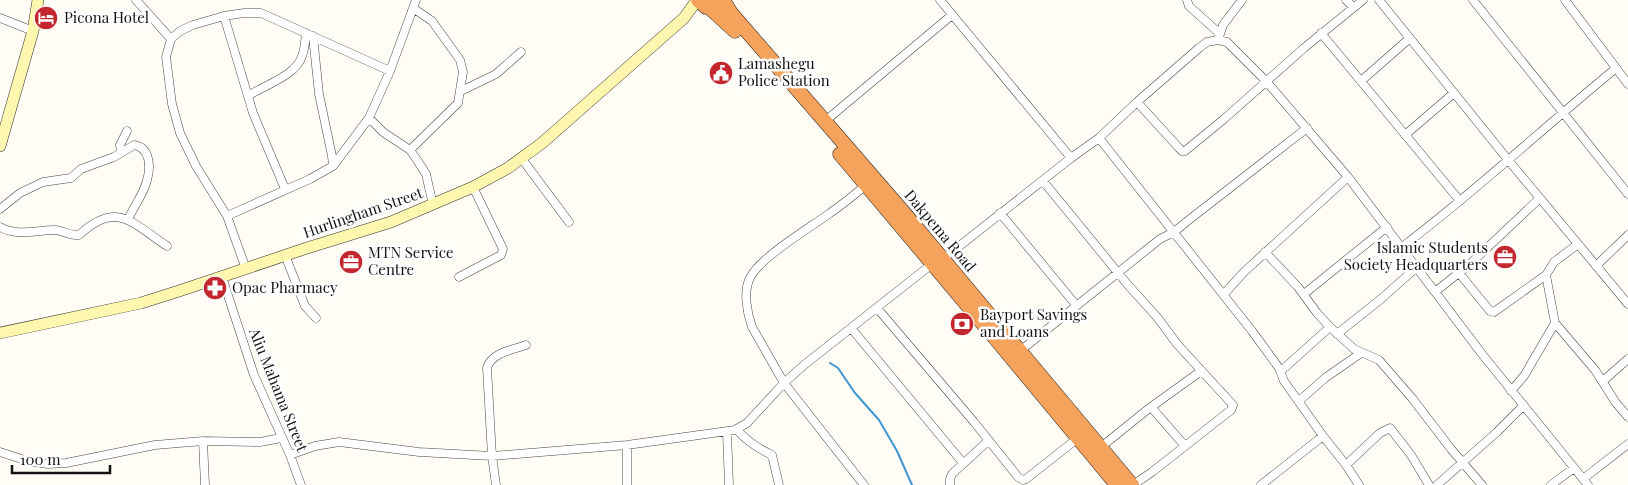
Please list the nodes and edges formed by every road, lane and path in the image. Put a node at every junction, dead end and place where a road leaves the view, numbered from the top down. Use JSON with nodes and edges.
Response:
{"nodes":[{"id":1,"x":38,"y":0,"type":"edge"},
{"id":2,"x":136,"y":0,"type":"edge"},
{"id":3,"x":940,"y":0,"type":"edge"},
{"id":4,"x":1187,"y":0,"type":"edge"},
{"id":5,"x":1242,"y":0,"type":"edge"},
{"id":6,"x":1346,"y":0,"type":"edge"},
{"id":7,"x":1362,"y":0,"type":"edge"},
{"id":8,"x":1379,"y":0,"type":"edge"},
{"id":9,"x":1473,"y":0,"type":"edge"},
{"id":10,"x":1565,"y":0,"type":"edge"},
{"id":11,"x":709,"y":3,"type":"edge"},
{"id":12,"x":414,"y":4,"type":"edge"},
{"id":13,"x":1353,"y":7,"type":"junction"},
{"id":14,"x":952,"y":15,"type":"junction"},
{"id":15,"x":224,"y":16,"type":"junction"},
{"id":16,"x":0,"y":18,"type":"edge"},
{"id":17,"x":33,"y":31,"type":"junction"},
{"id":18,"x":1321,"y":33,"type":"junction"},
{"id":19,"x":310,"y":34,"type":"junction"},
{"id":20,"x":1218,"y":36,"type":"junction"},
{"id":21,"x":171,"y":38,"type":"junction"},
{"id":22,"x":1410,"y":38,"type":"junction"},
{"id":23,"x":521,"y":52,"type":"dead end"},
{"id":24,"x":1615,"y":69,"type":"junction"},
{"id":25,"x":390,"y":71,"type":"junction"},
{"id":26,"x":1361,"y":81,"type":"junction"},
{"id":27,"x":1266,"y":82,"type":"junction"},
{"id":28,"x":1628,"y":84,"type":"edge"},
{"id":29,"x":461,"y":91,"type":"junction"},
{"id":30,"x":1454,"y":94,"type":"junction"},
{"id":31,"x":248,"y":96,"type":"junction"},
{"id":32,"x":1137,"y":102,"type":"junction"},
{"id":33,"x":1563,"y":112,"type":"junction"},
{"id":34,"x":4,"y":118,"type":"edge"},
{"id":35,"x":368,"y":118,"type":"junction"},
{"id":36,"x":824,"y":122,"type":"junction"},
{"id":37,"x":1307,"y":128,"type":"junction"},
{"id":38,"x":127,"y":131,"type":"dead end"},
{"id":39,"x":1406,"y":135,"type":"junction"},
{"id":40,"x":1099,"y":138,"type":"junction"},
{"id":41,"x":0,"y":146,"type":"edge"},
{"id":42,"x":410,"y":150,"type":"junction"},
{"id":43,"x":121,"y":154,"type":"junction"},
{"id":44,"x":1071,"y":158,"type":"junction"},
{"id":45,"x":522,"y":159,"type":"junction"},
{"id":46,"x":1509,"y":161,"type":"junction"},
{"id":47,"x":333,"y":166,"type":"junction"},
{"id":48,"x":1348,"y":177,"type":"junction"},
{"id":49,"x":1043,"y":180,"type":"junction"},
{"id":50,"x":866,"y":185,"type":"junction"},
{"id":51,"x":473,"y":188,"type":"junction"},
{"id":52,"x":284,"y":189,"type":"junction"},
{"id":53,"x":1628,"y":194,"type":"edge"},
{"id":54,"x":1540,"y":198,"type":"junction"},
{"id":55,"x":1460,"y":201,"type":"junction"},
{"id":56,"x":432,"y":206,"type":"junction"},
{"id":57,"x":0,"y":209,"type":"edge"},
{"id":58,"x":1000,"y":213,"type":"junction"},
{"id":59,"x":227,"y":216,"type":"junction"},
{"id":60,"x":128,"y":220,"type":"junction"},
{"id":61,"x":569,"y":222,"type":"dead end"},
{"id":62,"x":0,"y":227,"type":"edge"},
{"id":63,"x":1387,"y":227,"type":"junction"},
{"id":64,"x":1174,"y":232,"type":"junction"},
{"id":65,"x":1628,"y":235,"type":"edge"},
{"id":66,"x":1578,"y":244,"type":"junction"},
{"id":67,"x":167,"y":246,"type":"dead end"},
{"id":68,"x":1402,"y":247,"type":"junction"},
{"id":69,"x":1265,"y":252,"type":"junction"},
{"id":70,"x":286,"y":255,"type":"junction"},
{"id":71,"x":937,"y":261,"type":"junction"},
{"id":72,"x":1596,"y":266,"type":"junction"},
{"id":73,"x":1417,"y":267,"type":"junction"},
{"id":74,"x":246,"y":269,"type":"junction"},
{"id":75,"x":1118,"y":272,"type":"junction"},
{"id":76,"x":1459,"y":273,"type":"junction"},
{"id":77,"x":1546,"y":275,"type":"junction"},
{"id":78,"x":222,"y":277,"type":"junction"},
{"id":79,"x":459,"y":278,"type":"dead end"},
{"id":80,"x":1435,"y":292,"type":"junction"},
{"id":81,"x":1224,"y":294,"type":"junction"},
{"id":82,"x":1304,"y":294,"type":"junction"},
{"id":83,"x":1628,"y":304,"type":"edge"},
{"id":84,"x":1076,"y":306,"type":"junction"},
{"id":85,"x":877,"y":308,"type":"junction"},
{"id":86,"x":316,"y":318,"type":"dead end"},
{"id":87,"x":1555,"y":323,"type":"junction"},
{"id":88,"x":1330,"y":327,"type":"junction"},
{"id":89,"x":851,"y":328,"type":"junction"},
{"id":90,"x":0,"y":333,"type":"edge"},
{"id":91,"x":1337,"y":334,"type":"junction"},
{"id":92,"x":526,"y":346,"type":"dead end"},
{"id":93,"x":1020,"y":351,"type":"junction"},
{"id":94,"x":1361,"y":353,"type":"junction"},
{"id":95,"x":1628,"y":360,"type":"edge"},
{"id":96,"x":1201,"y":371,"type":"junction"},
{"id":97,"x":1281,"y":371,"type":"junction"},
{"id":98,"x":1603,"y":381,"type":"junction"},
{"id":99,"x":784,"y":384,"type":"junction"},
{"id":100,"x":1511,"y":391,"type":"junction"},
{"id":101,"x":1299,"y":401,"type":"junction"},
{"id":102,"x":1523,"y":406,"type":"junction"},
{"id":103,"x":1151,"y":407,"type":"junction"},
{"id":104,"x":1628,"y":417,"type":"edge"},
{"id":105,"x":737,"y":430,"type":"junction"},
{"id":106,"x":727,"y":432,"type":"junction"},
{"id":107,"x":1323,"y":436,"type":"junction"},
{"id":108,"x":281,"y":438,"type":"junction"},
{"id":109,"x":1078,"y":438,"type":"junction"},
{"id":110,"x":203,"y":441,"type":"junction"},
{"id":111,"x":988,"y":441,"type":"junction"},
{"id":112,"x":626,"y":444,"type":"junction"},
{"id":113,"x":1628,"y":444,"type":"edge"},
{"id":114,"x":1101,"y":446,"type":"junction"},
{"id":115,"x":1185,"y":446,"type":"junction"},
{"id":116,"x":0,"y":452,"type":"edge"},
{"id":117,"x":290,"y":455,"type":"junction"},
{"id":118,"x":492,"y":456,"type":"junction"},
{"id":119,"x":1463,"y":463,"type":"junction"},
{"id":120,"x":964,"y":464,"type":"junction"},
{"id":121,"x":1346,"y":464,"type":"junction"},
{"id":122,"x":1574,"y":468,"type":"junction"},
{"id":123,"x":1585,"y":482,"type":"edge"},
{"id":124,"x":205,"y":485,"type":"edge"},
{"id":125,"x":301,"y":485,"type":"edge"},
{"id":126,"x":496,"y":485,"type":"edge"},
{"id":127,"x":627,"y":485,"type":"edge"},
{"id":128,"x":729,"y":485,"type":"edge"},
{"id":129,"x":779,"y":485,"type":"edge"},
{"id":130,"x":864,"y":485,"type":"edge"},
{"id":131,"x":950,"y":485,"type":"edge"},
{"id":132,"x":1116,"y":485,"type":"edge"},
{"id":133,"x":1132,"y":485,"type":"edge"},
{"id":134,"x":1260,"y":485,"type":"edge"},
{"id":135,"x":1359,"y":485,"type":"edge"},
{"id":136,"x":1429,"y":485,"type":"edge"},
{"id":137,"x":1436,"y":485,"type":"edge"},
{"id":138,"x":1482,"y":485,"type":"edge"},
{"id":139,"x":1551,"y":485,"type":"edge"}],
"edges":[{"from":1,"to":17,"type":"street"},
{"from":2,"to":21,"type":"street"},
{"from":3,"to":14,"type":"street"},
{"from":4,"to":20,"type":"street"},
{"from":5,"to":20,"type":"street"},
{"from":6,"to":13,"type":"street"},
{"from":7,"to":13,"type":"street"},
{"from":8,"to":22,"type":"street"},
{"from":9,"to":33,"type":"street"},
{"from":10,"to":24,"type":"street"},
{"from":11,"to":36,"type":"highway","name":"Dakpema Road"},
{"from":11,"to":45,"type":"street","name":"Hurlingham Street"},
{"from":11,"to":50,"type":"highway","name":"Dakpema Road"},
{"from":12,"to":25,"type":"street"},
{"from":12,"to":29,"type":"street"},
{"from":13,"to":18,"type":"street"},
{"from":14,"to":36,"type":"street"},
{"from":14,"to":44,"type":"street"},
{"from":15,"to":19,"type":"street"},
{"from":15,"to":21,"type":"street"},
{"from":15,"to":31,"type":"street"},
{"from":16,"to":17,"type":"street"},
{"from":17,"to":34,"type":"street"},
{"from":18,"to":26,"type":"street"},
{"from":18,"to":27,"type":"street"},
{"from":19,"to":25,"type":"street"},
{"from":19,"to":31,"type":"street"},
{"from":19,"to":47,"type":"street"},
{"from":20,"to":27,"type":"street"},
{"from":20,"to":32,"type":"street"},
{"from":21,"to":59,"type":"street"},
{"from":22,"to":26,"type":"street"},
{"from":22,"to":30,"type":"street"},
{"from":23,"to":29,"type":"street"},
{"from":24,"to":28,"type":"street"},
{"from":24,"to":33,"type":"street"},
{"from":25,"to":35,"type":"street"},
{"from":26,"to":39,"type":"street"},
{"from":27,"to":32,"type":"street"},
{"from":27,"to":37,"type":"street"},
{"from":29,"to":42,"type":"street"},
{"from":30,"to":39,"type":"street"},
{"from":30,"to":46,"type":"street"},
{"from":31,"to":52,"type":"street"},
{"from":32,"to":40,"type":"street"},
{"from":33,"to":46,"type":"street"},
{"from":33,"to":53,"type":"street"},
{"from":34,"to":41,"type":"street"},
{"from":35,"to":42,"type":"street"},
{"from":35,"to":47,"type":"street"},
{"from":36,"to":71,"type":"highway","name":"Dakpema Road"},
{"from":37,"to":48,"type":"street"},
{"from":37,"to":64,"type":"street"},
{"from":38,"to":43,"type":"street"},
{"from":39,"to":55,"type":"street"},
{"from":40,"to":44,"type":"street"},
{"from":40,"to":64,"type":"street"},
{"from":42,"to":56,"type":"street"},
{"from":43,"to":57,"type":"street"},
{"from":43,"to":60,"type":"street"},
{"from":44,"to":49,"type":"street"},
{"from":45,"to":51,"type":"street","name":"Hurlingham Street"},
{"from":45,"to":61,"type":"street"},
{"from":46,"to":54,"type":"street"},
{"from":46,"to":55,"type":"street"},
{"from":47,"to":52,"type":"street"},
{"from":48,"to":63,"type":"street"},
{"from":48,"to":69,"type":"street"},
{"from":49,"to":58,"type":"street"},
{"from":49,"to":75,"type":"street"},
{"from":50,"to":71,"type":"highway","name":"Dakpema Road"},
{"from":50,"to":99,"type":"street"},
{"from":51,"to":56,"type":"street","name":"Hurlingham Street"},
{"from":51,"to":79,"type":"street"},
{"from":52,"to":59,"type":"street"},
{"from":54,"to":66,"type":"street"},
{"from":54,"to":76,"type":"street"},
{"from":55,"to":68,"type":"street"},
{"from":56,"to":70,"type":"street","name":"Hurlingham Street"},
{"from":58,"to":71,"type":"street"},
{"from":58,"to":84,"type":"street"},
{"from":59,"to":74,"type":"street"},
{"from":60,"to":62,"type":"street"},
{"from":60,"to":67,"type":"street"},
{"from":63,"to":68,"type":"street"},
{"from":63,"to":82,"type":"street"},
{"from":64,"to":75,"type":"street"},
{"from":64,"to":81,"type":"street"},
{"from":65,"to":72,"type":"street"},
{"from":66,"to":72,"type":"street"},
{"from":66,"to":77,"type":"street"},
{"from":68,"to":73,"type":"street"},
{"from":69,"to":81,"type":"street"},
{"from":69,"to":82,"type":"street"},
{"from":70,"to":74,"type":"street","name":"Hurlingham Street"},
{"from":70,"to":86,"type":"street"},
{"from":71,"to":85,"type":"street"},
{"from":71,"to":93,"type":"highway","name":"Dakpema Road"},
{"from":71,"to":109,"type":"highway","name":"Dakpema Road"},
{"from":72,"to":83,"type":"street"},
{"from":73,"to":80,"type":"street"},
{"from":73,"to":91,"type":"street"},
{"from":74,"to":78,"type":"street","name":"Hurlingham Street"},
{"from":75,"to":84,"type":"street"},
{"from":75,"to":96,"type":"street"},
{"from":76,"to":77,"type":"street"},
{"from":76,"to":80,"type":"street"},
{"from":77,"to":87,"type":"street"},
{"from":78,"to":90,"type":"street","name":"Hurlingham Street"},
{"from":78,"to":108,"type":"street","name":"Aliu Mahama Street"},
{"from":80,"to":100,"type":"street"},
{"from":81,"to":97,"type":"street"},
{"from":82,"to":88,"type":"street"},
{"from":84,"to":93,"type":"street"},
{"from":85,"to":89,"type":"street"},
{"from":85,"to":111,"type":"street"},
{"from":87,"to":98,"type":"street"},
{"from":87,"to":100,"type":"street"},
{"from":88,"to":91,"type":"street"},
{"from":88,"to":97,"type":"street"},
{"from":89,"to":99,"type":"street"},
{"from":89,"to":120,"type":"street"},
{"from":91,"to":94,"type":"street"},
{"from":92,"to":118,"type":"street"},
{"from":93,"to":114,"type":"highway","name":"Dakpema Road"},
{"from":94,"to":101,"type":"street"},
{"from":94,"to":119,"type":"street"},
{"from":95,"to":98,"type":"street"},
{"from":96,"to":103,"type":"street"},
{"from":96,"to":115,"type":"street"},
{"from":97,"to":101,"type":"street"},
{"from":98,"to":104,"type":"street"},
{"from":99,"to":105,"type":"street"},
{"from":99,"to":130,"type":"street"},
{"from":100,"to":102,"type":"street"},
{"from":101,"to":107,"type":"street"},
{"from":102,"to":119,"type":"street"},
{"from":102,"to":122,"type":"street"},
{"from":103,"to":114,"type":"street"},
{"from":103,"to":115,"type":"street"},
{"from":105,"to":106,"type":"street"},
{"from":105,"to":129,"type":"street"},
{"from":106,"to":112,"type":"street"},
{"from":106,"to":128,"type":"street"},
{"from":107,"to":121,"type":"street"},
{"from":107,"to":134,"type":"street"},
{"from":108,"to":110,"type":"street"},
{"from":108,"to":117,"type":"street","name":"Aliu Mahama Street"},
{"from":109,"to":111,"type":"street"},
{"from":109,"to":132,"type":"highway","name":"Dakpema Road"},
{"from":110,"to":116,"type":"street"},
{"from":110,"to":124,"type":"street"},
{"from":111,"to":120,"type":"street"},
{"from":112,"to":118,"type":"street"},
{"from":112,"to":127,"type":"street"},
{"from":113,"to":123,"type":"street"},
{"from":114,"to":133,"type":"highway","name":"Dakpema Road"},
{"from":115,"to":133,"type":"street"},
{"from":117,"to":118,"type":"street"},
{"from":117,"to":125,"type":"street","name":"Aliu Mahama Street"},
{"from":118,"to":126,"type":"street"},
{"from":119,"to":137,"type":"street"},
{"from":119,"to":138,"type":"street"},
{"from":120,"to":131,"type":"street"},
{"from":121,"to":135,"type":"street"},
{"from":121,"to":136,"type":"street"},
{"from":122,"to":123,"type":"street"},
{"from":122,"to":139,"type":"street"}]}
